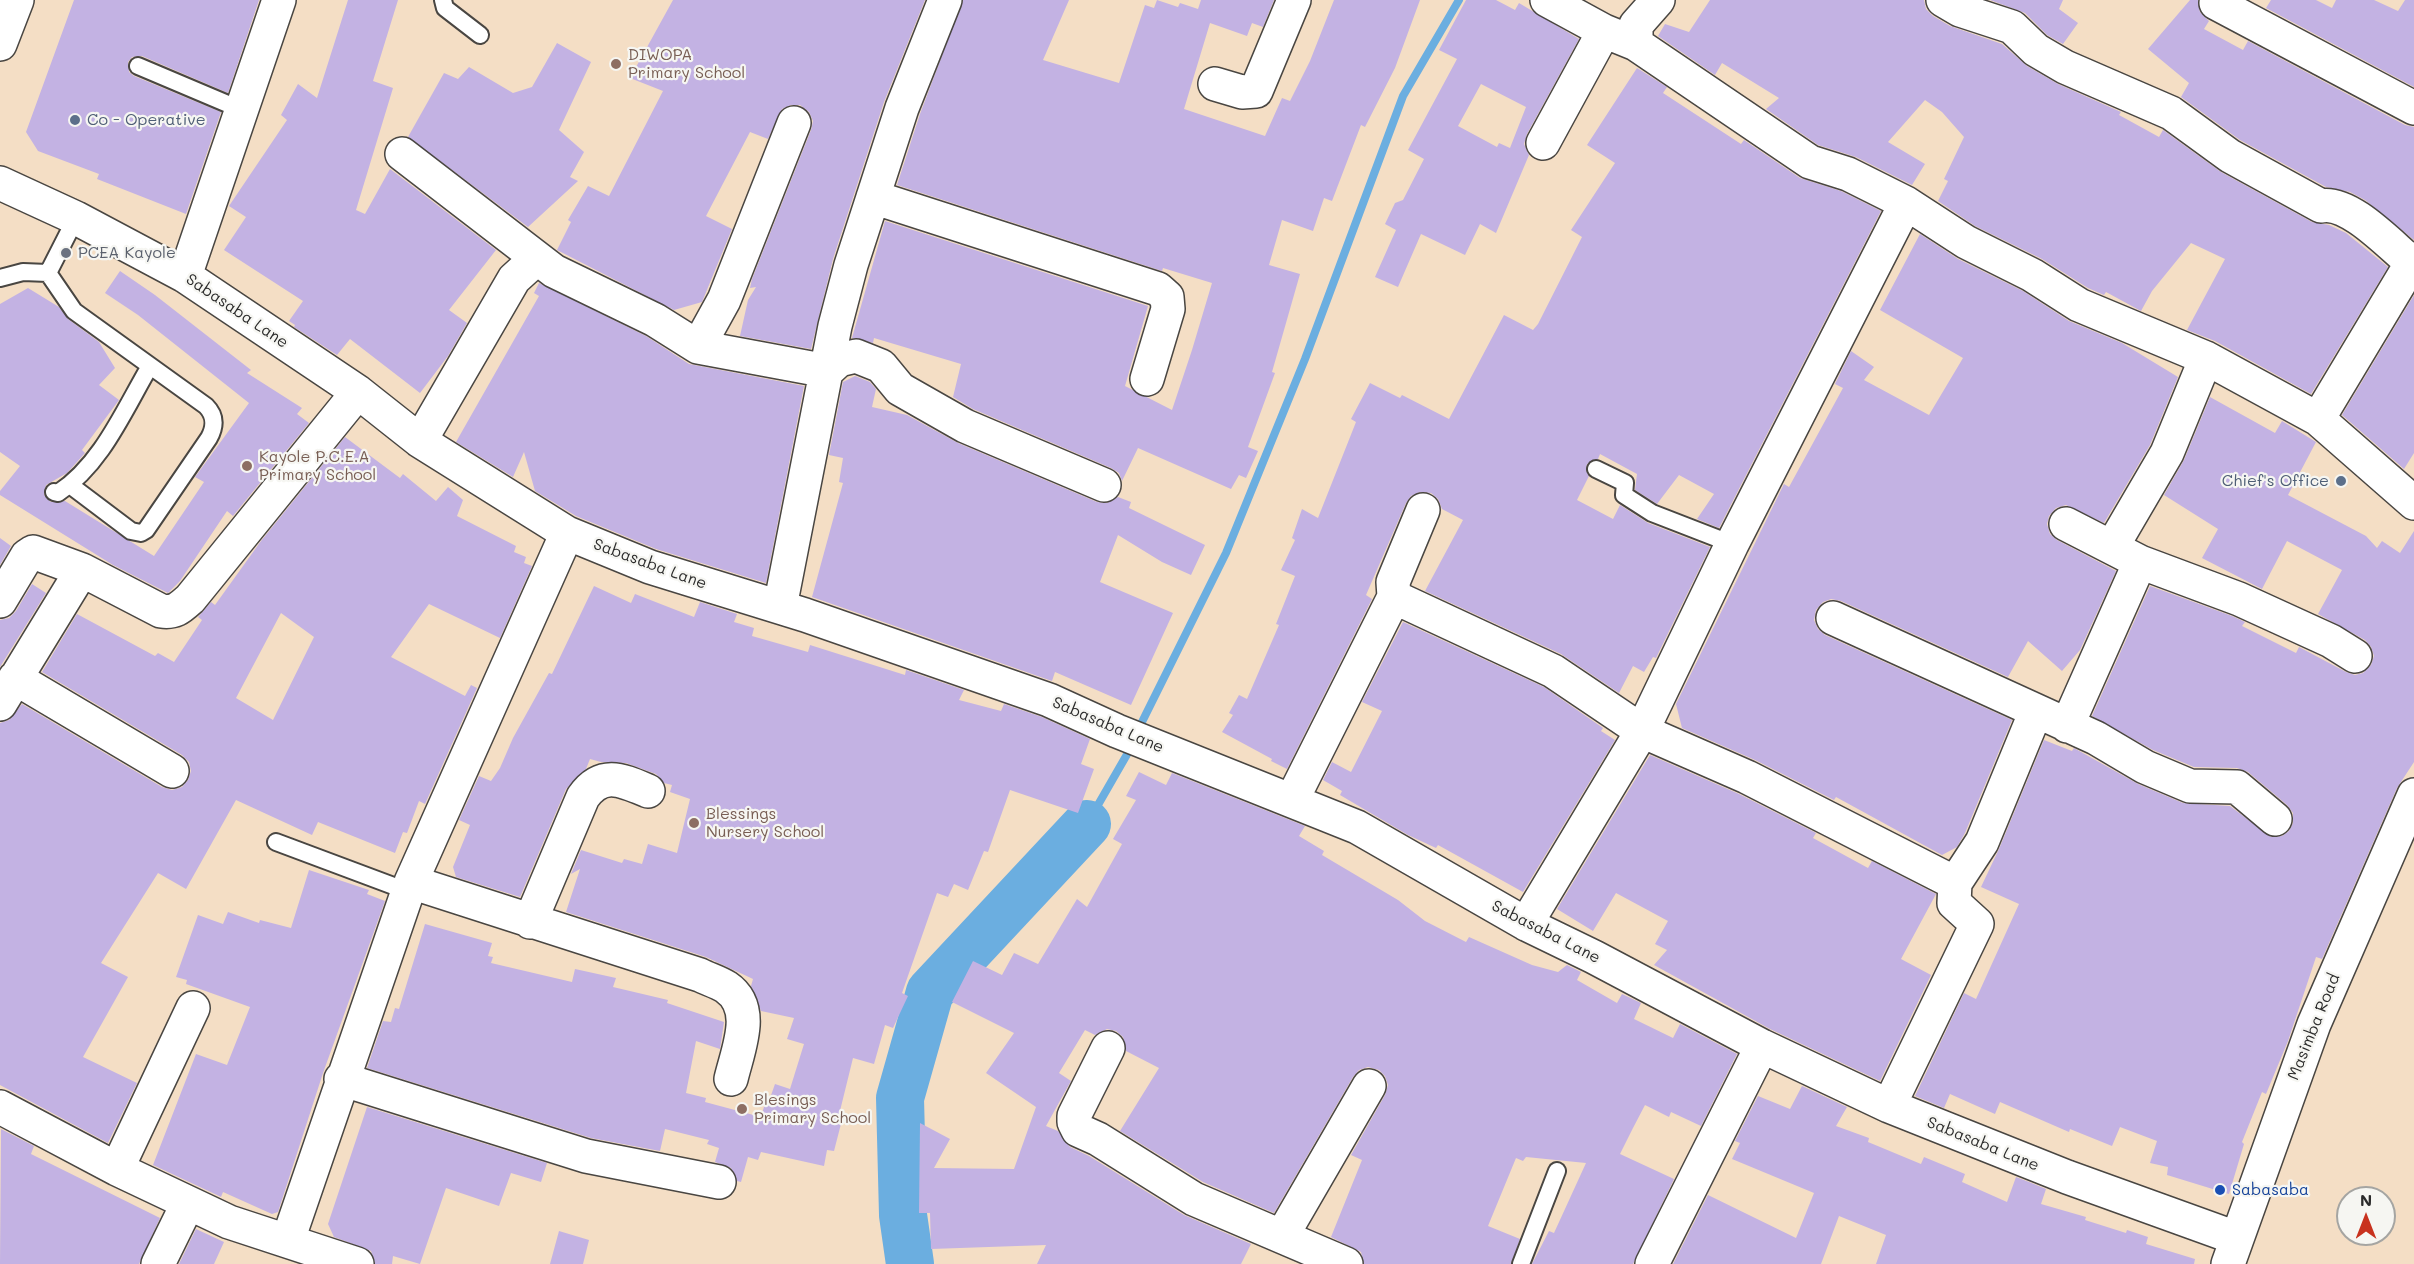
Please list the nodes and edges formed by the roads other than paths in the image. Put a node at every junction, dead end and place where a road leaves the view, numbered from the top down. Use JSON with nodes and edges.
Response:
{"nodes":[{"id":1,"x":17,"y":0,"type":"edge"},
{"id":2,"x":279,"y":0,"type":"edge"},
{"id":3,"x":443,"y":0,"type":"edge"},
{"id":4,"x":945,"y":0,"type":"edge"},
{"id":5,"x":1294,"y":0,"type":"edge"},
{"id":6,"x":1547,"y":0,"type":"edge"},
{"id":7,"x":1658,"y":0,"type":"edge"},
{"id":8,"x":1943,"y":0,"type":"edge"},
{"id":9,"x":2216,"y":3,"type":"dead end"},
{"id":10,"x":1604,"y":31,"type":"junction"},
{"id":11,"x":480,"y":35,"type":"dead end"},
{"id":12,"x":0,"y":44,"type":"edge"},
{"id":13,"x":1636,"y":44,"type":"junction"},
{"id":14,"x":138,"y":66,"type":"dead end"},
{"id":15,"x":1215,"y":84,"type":"dead end"},
{"id":16,"x":2414,"y":108,"type":"edge"},
{"id":17,"x":242,"y":110,"type":"junction"},
{"id":18,"x":794,"y":123,"type":"dead end"},
{"id":19,"x":1543,"y":143,"type":"dead end"},
{"id":20,"x":402,"y":154,"type":"dead end"},
{"id":21,"x":0,"y":183,"type":"edge"},
{"id":22,"x":873,"y":197,"type":"junction"},
{"id":23,"x":1906,"y":203,"type":"junction"},
{"id":24,"x":76,"y":218,"type":"junction"},
{"id":25,"x":536,"y":259,"type":"junction"},
{"id":26,"x":2413,"y":261,"type":"edge"},
{"id":27,"x":48,"y":273,"type":"junction"},
{"id":28,"x":185,"y":276,"type":"junction"},
{"id":29,"x":0,"y":278,"type":"edge"},
{"id":30,"x":698,"y":347,"type":"junction"},
{"id":31,"x":2206,"y":358,"type":"junction"},
{"id":32,"x":150,"y":366,"type":"junction"},
{"id":33,"x":827,"y":371,"type":"junction"},
{"id":34,"x":1147,"y":379,"type":"dead end"},
{"id":35,"x":358,"y":392,"type":"junction"},
{"id":36,"x":2318,"y":419,"type":"junction"},
{"id":37,"x":420,"y":441,"type":"junction"},
{"id":38,"x":1596,"y":469,"type":"dead end"},
{"id":39,"x":70,"y":485,"type":"junction"},
{"id":40,"x":1104,"y":486,"type":"dead end"},
{"id":41,"x":54,"y":492,"type":"dead end"},
{"id":42,"x":2414,"y":503,"type":"edge"},
{"id":43,"x":1423,"y":510,"type":"dead end"},
{"id":44,"x":2066,"y":524,"type":"dead end"},
{"id":45,"x":567,"y":533,"type":"junction"},
{"id":46,"x":1732,"y":544,"type":"junction"},
{"id":47,"x":2112,"y":547,"type":"junction"},
{"id":48,"x":2140,"y":562,"type":"junction"},
{"id":49,"x":82,"y":570,"type":"junction"},
{"id":50,"x":1394,"y":597,"type":"junction"},
{"id":51,"x":0,"y":601,"type":"edge"},
{"id":52,"x":780,"y":607,"type":"junction"},
{"id":53,"x":1833,"y":618,"type":"dead end"},
{"id":54,"x":2355,"y":657,"type":"dead end"},
{"id":55,"x":7,"y":691,"type":"edge"},
{"id":56,"x":2037,"y":711,"type":"junction"},
{"id":57,"x":2067,"y":726,"type":"junction"},
{"id":58,"x":1642,"y":731,"type":"junction"},
{"id":59,"x":172,"y":771,"type":"dead end"},
{"id":60,"x":648,"y":791,"type":"dead end"},
{"id":61,"x":2414,"y":795,"type":"edge"},
{"id":62,"x":1292,"y":800,"type":"junction"},
{"id":63,"x":2275,"y":819,"type":"dead end"},
{"id":64,"x":276,"y":842,"type":"dead end"},
{"id":65,"x":1955,"y":884,"type":"junction"},
{"id":66,"x":409,"y":886,"type":"junction"},
{"id":67,"x":530,"y":922,"type":"junction"},
{"id":68,"x":1526,"y":924,"type":"junction"},
{"id":69,"x":193,"y":1008,"type":"dead end"},
{"id":70,"x":1762,"y":1046,"type":"junction"},
{"id":71,"x":1108,"y":1048,"type":"dead end"},
{"id":72,"x":341,"y":1079,"type":"junction"},
{"id":73,"x":731,"y":1079,"type":"dead end"},
{"id":74,"x":1369,"y":1086,"type":"dead end"},
{"id":75,"x":1889,"y":1106,"type":"junction"},
{"id":76,"x":0,"y":1107,"type":"edge"},
{"id":77,"x":117,"y":1169,"type":"junction"},
{"id":78,"x":1557,"y":1171,"type":"dead end"},
{"id":79,"x":719,"y":1182,"type":"dead end"},
{"id":80,"x":188,"y":1203,"type":"junction"},
{"id":81,"x":288,"y":1240,"type":"junction"},
{"id":82,"x":1283,"y":1246,"type":"edge"},
{"id":83,"x":2232,"y":1251,"type":"edge"},
{"id":84,"x":158,"y":1264,"type":"edge"},
{"id":85,"x":357,"y":1264,"type":"edge"},
{"id":86,"x":1346,"y":1264,"type":"edge"},
{"id":87,"x":1521,"y":1264,"type":"edge"},
{"id":88,"x":1652,"y":1264,"type":"edge"}],
"edges":[{"from":1,"to":12,"type":"street"},
{"from":2,"to":17,"type":"street"},
{"from":3,"to":11,"type":"lane"},
{"from":4,"to":22,"type":"street"},
{"from":5,"to":15,"type":"street"},
{"from":6,"to":10,"type":"street"},
{"from":7,"to":13,"type":"street"},
{"from":8,"to":26,"type":"street"},
{"from":9,"to":16,"type":"street"},
{"from":10,"to":13,"type":"street"},
{"from":10,"to":19,"type":"street"},
{"from":13,"to":23,"type":"street"},
{"from":14,"to":17,"type":"lane"},
{"from":17,"to":28,"type":"street"},
{"from":18,"to":30,"type":"street"},
{"from":20,"to":25,"type":"street"},
{"from":21,"to":24,"type":"street","name":"Sabasaba Lane"},
{"from":22,"to":33,"type":"street"},
{"from":22,"to":34,"type":"street"},
{"from":23,"to":31,"type":"street"},
{"from":23,"to":46,"type":"street"},
{"from":24,"to":27,"type":"lane"},
{"from":24,"to":28,"type":"street","name":"Sabasaba Lane"},
{"from":25,"to":30,"type":"street"},
{"from":25,"to":37,"type":"street"},
{"from":26,"to":36,"type":"street"},
{"from":27,"to":29,"type":"lane"},
{"from":27,"to":32,"type":"lane"},
{"from":28,"to":35,"type":"street","name":"Sabasaba Lane"},
{"from":30,"to":33,"type":"street"},
{"from":31,"to":36,"type":"street"},
{"from":31,"to":47,"type":"street"},
{"from":32,"to":39,"type":"lane"},
{"from":32,"to":39,"type":"lane"},
{"from":33,"to":40,"type":"street"},
{"from":33,"to":52,"type":"street"},
{"from":35,"to":37,"type":"street","name":"Sabasaba Lane"},
{"from":35,"to":49,"type":"street"},
{"from":36,"to":42,"type":"street"},
{"from":37,"to":45,"type":"street","name":"Sabasaba Lane"},
{"from":38,"to":46,"type":"lane"},
{"from":39,"to":41,"type":"lane"},
{"from":43,"to":50,"type":"street"},
{"from":44,"to":47,"type":"street"},
{"from":45,"to":52,"type":"street","name":"Sabasaba Lane"},
{"from":45,"to":66,"type":"street"},
{"from":46,"to":58,"type":"street"},
{"from":47,"to":48,"type":"street"},
{"from":48,"to":54,"type":"street"},
{"from":48,"to":57,"type":"street"},
{"from":49,"to":51,"type":"street"},
{"from":49,"to":55,"type":"street"},
{"from":50,"to":58,"type":"street"},
{"from":50,"to":62,"type":"street"},
{"from":52,"to":62,"type":"street","name":"Sabasaba Lane"},
{"from":53,"to":56,"type":"street"},
{"from":55,"to":59,"type":"street"},
{"from":56,"to":57,"type":"street"},
{"from":56,"to":65,"type":"street"},
{"from":57,"to":63,"type":"street"},
{"from":58,"to":65,"type":"street"},
{"from":58,"to":68,"type":"street"},
{"from":60,"to":67,"type":"street"},
{"from":61,"to":83,"type":"street","name":"Masimba Road"},
{"from":62,"to":68,"type":"street","name":"Sabasaba Lane"},
{"from":64,"to":66,"type":"lane"},
{"from":65,"to":75,"type":"street"},
{"from":66,"to":67,"type":"street"},
{"from":66,"to":72,"type":"street"},
{"from":67,"to":73,"type":"street"},
{"from":68,"to":70,"type":"street","name":"Sabasaba Lane"},
{"from":69,"to":77,"type":"street"},
{"from":70,"to":75,"type":"street","name":"Sabasaba Lane"},
{"from":70,"to":88,"type":"street"},
{"from":71,"to":82,"type":"street"},
{"from":72,"to":79,"type":"street"},
{"from":72,"to":81,"type":"street"},
{"from":74,"to":82,"type":"street"},
{"from":75,"to":83,"type":"street","name":"Sabasaba Lane"},
{"from":76,"to":77,"type":"street"},
{"from":77,"to":80,"type":"street"},
{"from":78,"to":87,"type":"lane"},
{"from":80,"to":81,"type":"street"},
{"from":80,"to":84,"type":"street"},
{"from":81,"to":85,"type":"street"},
{"from":82,"to":86,"type":"street"}]}
